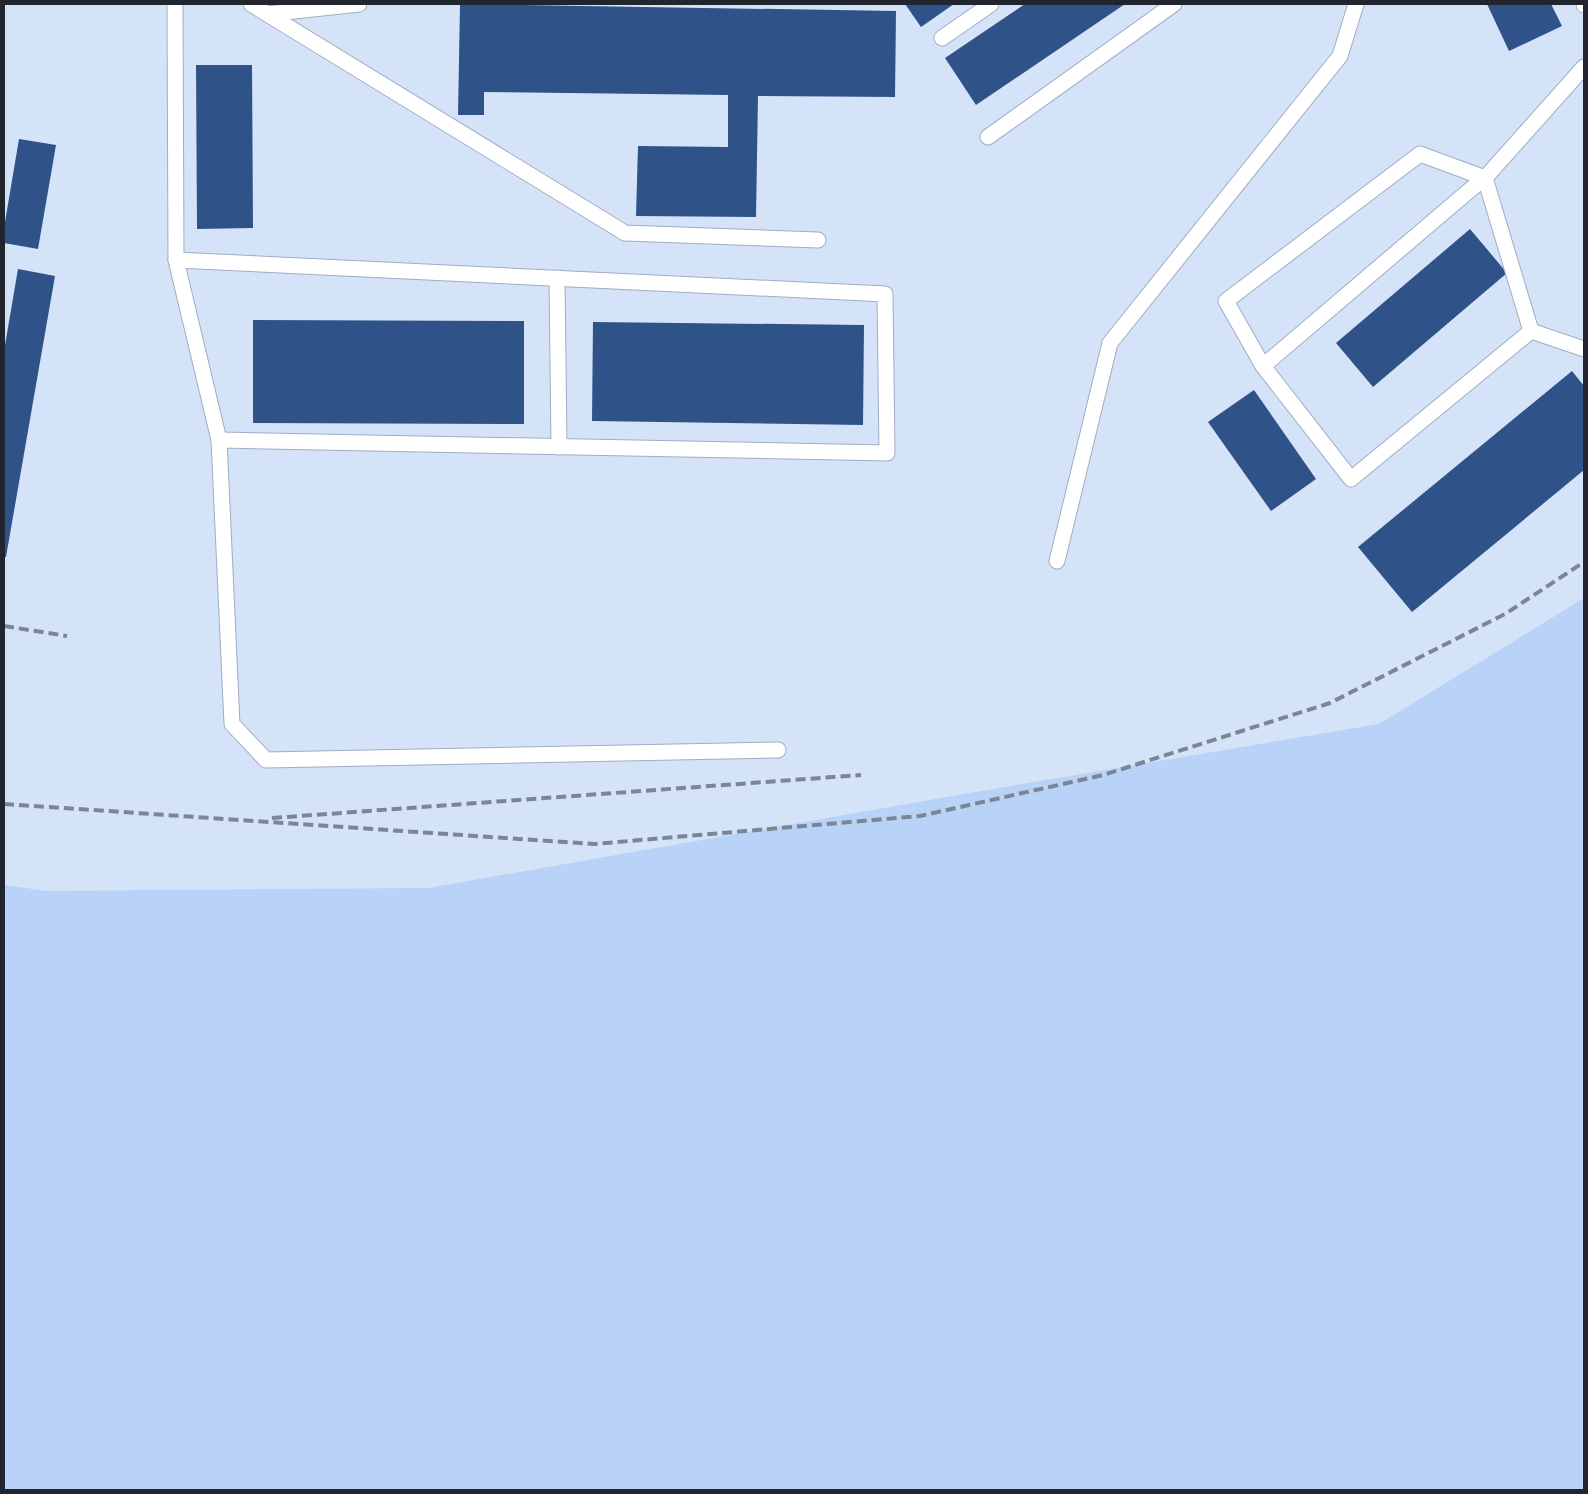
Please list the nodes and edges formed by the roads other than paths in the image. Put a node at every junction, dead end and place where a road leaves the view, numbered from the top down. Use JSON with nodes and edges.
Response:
{"nodes":[{"id":1,"x":175,"y":4,"type":"edge"},
{"id":2,"x":250,"y":4,"type":"edge"},
{"id":3,"x":359,"y":4,"type":"edge"},
{"id":4,"x":991,"y":4,"type":"edge"},
{"id":5,"x":1174,"y":4,"type":"edge"},
{"id":6,"x":1356,"y":4,"type":"edge"},
{"id":7,"x":267,"y":14,"type":"junction"},
{"id":8,"x":942,"y":38,"type":"dead end"},
{"id":9,"x":1584,"y":67,"type":"edge"},
{"id":10,"x":988,"y":137,"type":"dead end"},
{"id":11,"x":1485,"y":178,"type":"junction"},
{"id":12,"x":818,"y":240,"type":"dead end"},
{"id":13,"x":176,"y":260,"type":"junction"},
{"id":14,"x":557,"y":278,"type":"junction"},
{"id":15,"x":1532,"y":331,"type":"junction"},
{"id":16,"x":1584,"y":349,"type":"edge"},
{"id":17,"x":1262,"y":366,"type":"junction"},
{"id":18,"x":219,"y":440,"type":"junction"},
{"id":19,"x":559,"y":446,"type":"junction"},
{"id":20,"x":1057,"y":561,"type":"dead end"},
{"id":21,"x":778,"y":750,"type":"dead end"}],
"edges":[{"from":1,"to":13,"type":"lane"},
{"from":2,"to":7,"type":"lane"},
{"from":3,"to":7,"type":"lane"},
{"from":4,"to":8,"type":"lane"},
{"from":5,"to":10,"type":"lane"},
{"from":6,"to":20,"type":"lane"},
{"from":7,"to":12,"type":"lane"},
{"from":9,"to":11,"type":"lane"},
{"from":11,"to":15,"type":"lane"},
{"from":11,"to":17,"type":"lane"},
{"from":11,"to":17,"type":"lane"},
{"from":13,"to":14,"type":"lane"},
{"from":13,"to":18,"type":"lane"},
{"from":14,"to":19,"type":"lane"},
{"from":14,"to":19,"type":"lane"},
{"from":15,"to":16,"type":"lane"},
{"from":15,"to":17,"type":"lane"},
{"from":18,"to":19,"type":"lane"},
{"from":18,"to":21,"type":"lane"}]}
